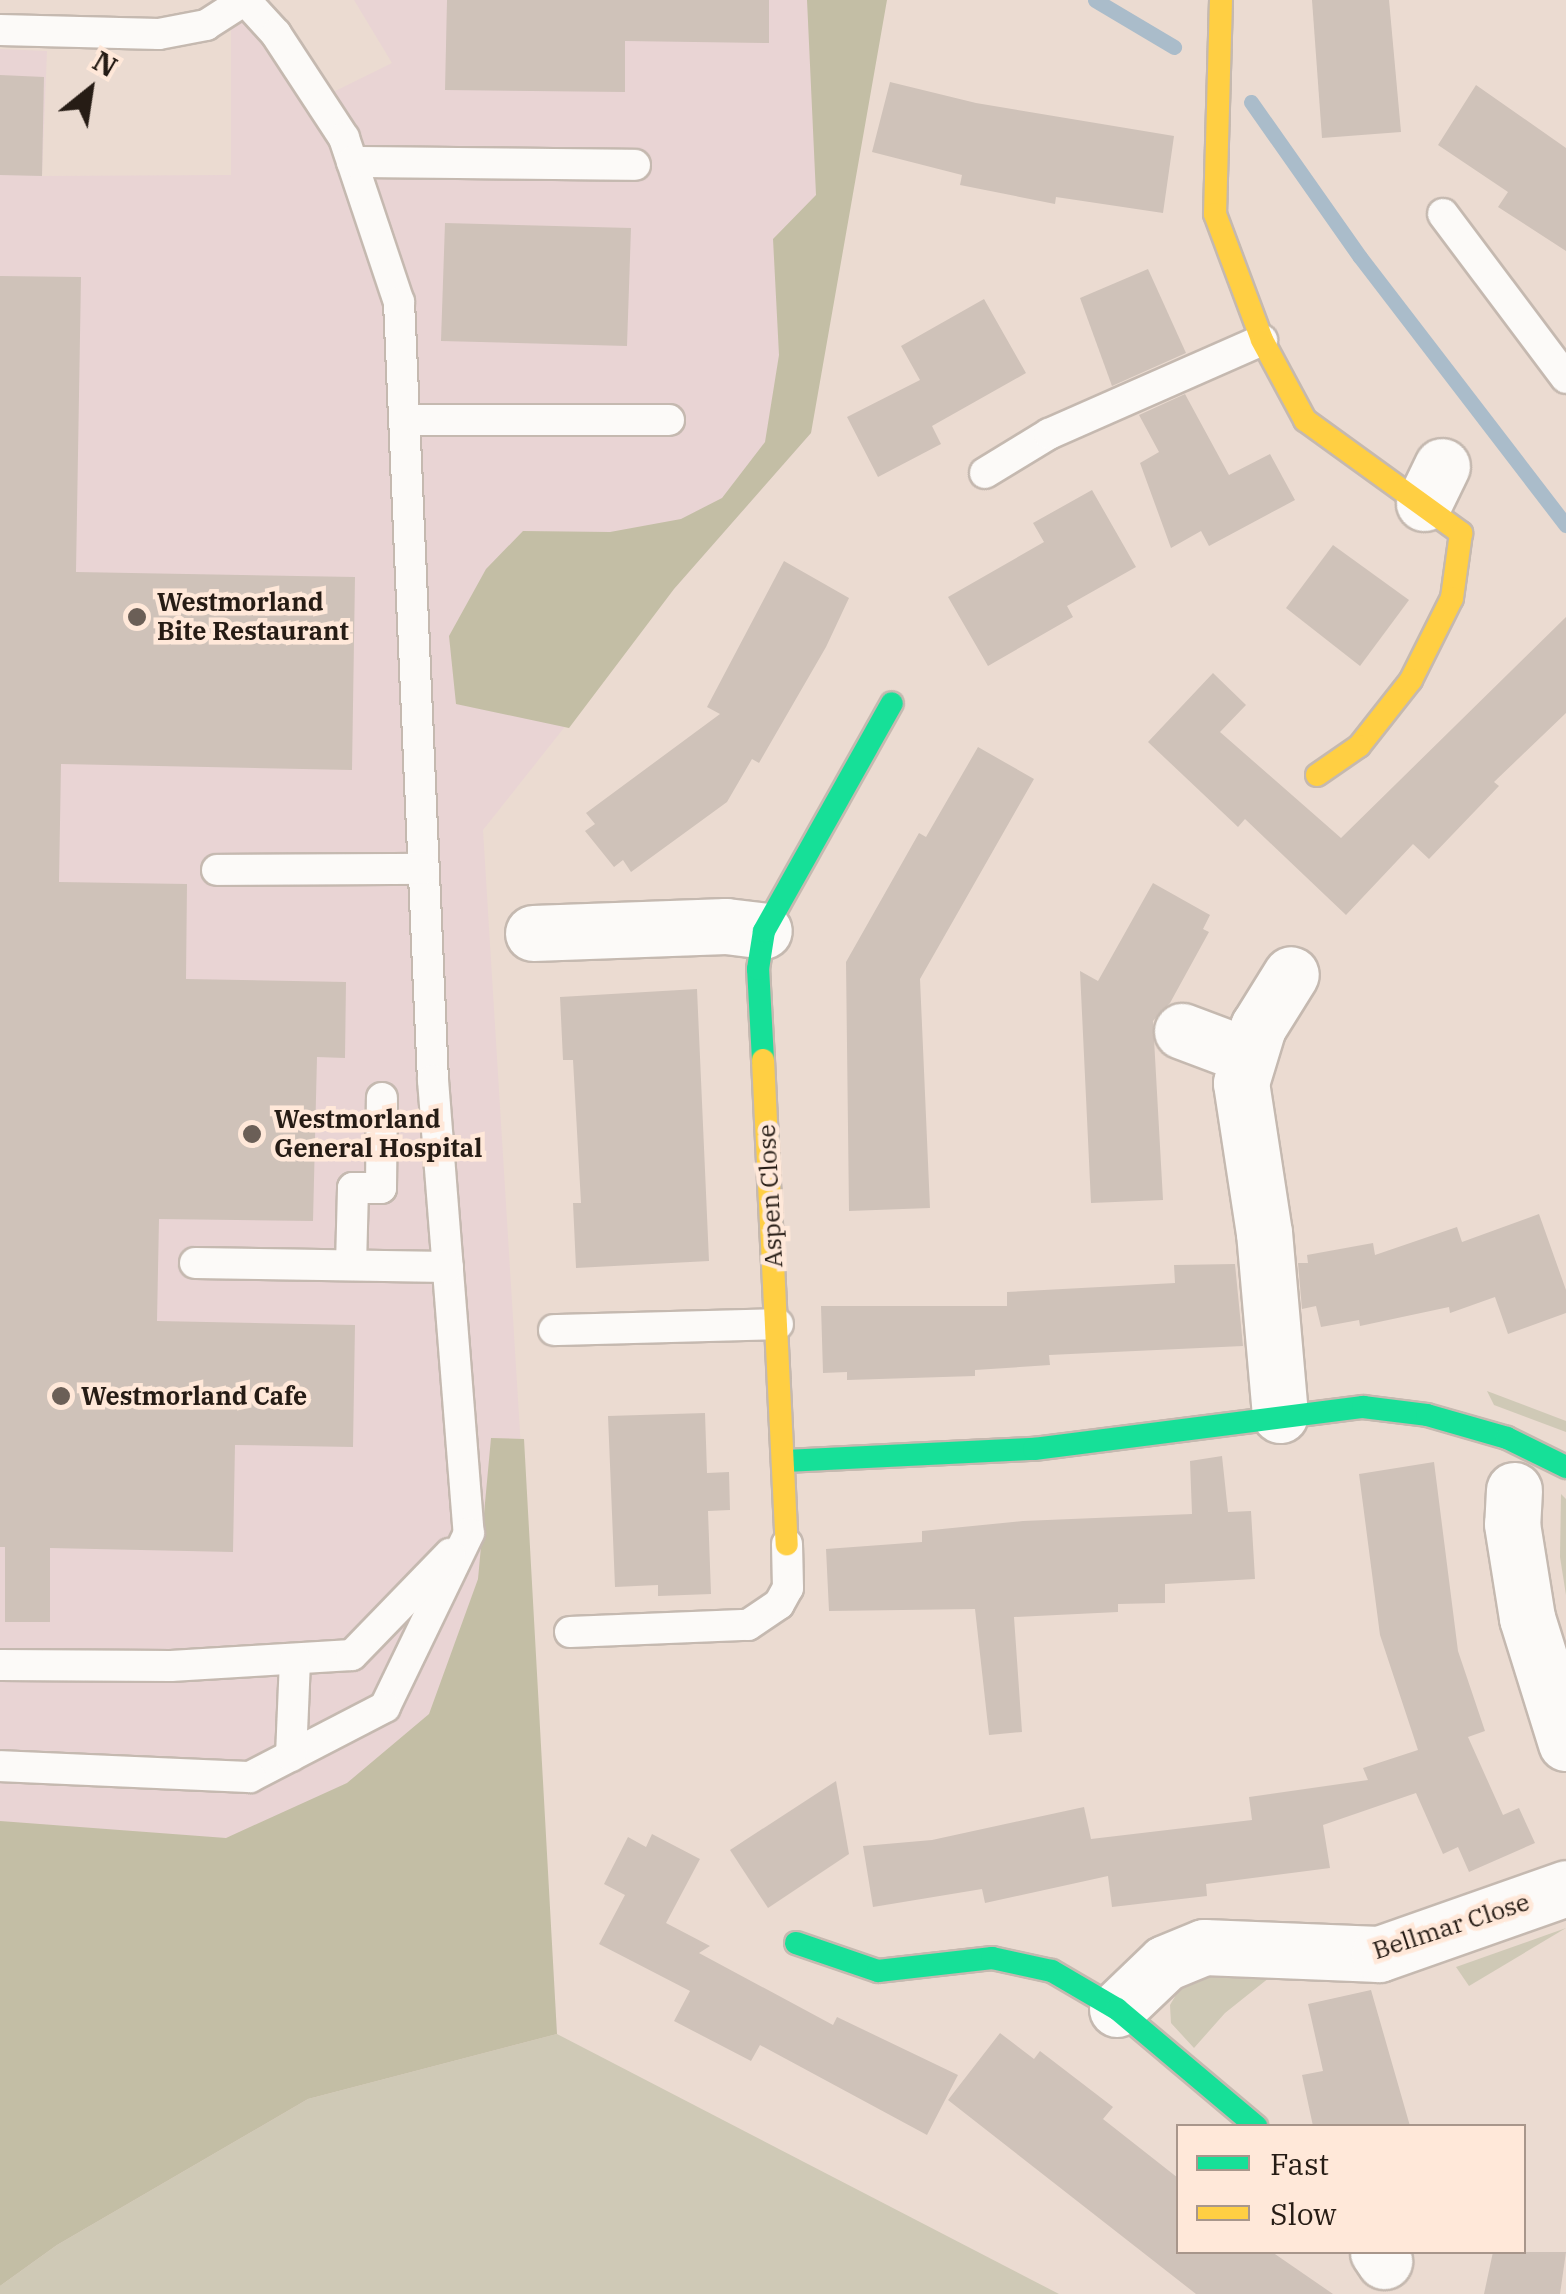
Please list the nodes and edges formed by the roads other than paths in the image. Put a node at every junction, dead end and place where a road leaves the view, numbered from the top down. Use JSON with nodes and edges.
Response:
{"nodes":[{"id":1,"x":245,"y":0,"type":"edge"},
{"id":2,"x":1221,"y":0,"type":"edge"},
{"id":3,"x":0,"y":30,"type":"edge"},
{"id":4,"x":352,"y":162,"type":"junction"},
{"id":5,"x":635,"y":165,"type":"dead end"},
{"id":6,"x":1444,"y":214,"type":"dead end"},
{"id":7,"x":1262,"y":340,"type":"junction"},
{"id":8,"x":1566,"y":378,"type":"edge"},
{"id":9,"x":405,"y":420,"type":"junction"},
{"id":10,"x":669,"y":420,"type":"dead end"},
{"id":11,"x":985,"y":473,"type":"dead end"},
{"id":12,"x":892,"y":703,"type":"dead end"},
{"id":13,"x":1317,"y":775,"type":"dead end"},
{"id":14,"x":424,"y":869,"type":"junction"},
{"id":15,"x":216,"y":870,"type":"dead end"},
{"id":16,"x":764,"y":931,"type":"junction"},
{"id":17,"x":533,"y":933,"type":"dead end"},
{"id":18,"x":1291,"y":974,"type":"dead end"},
{"id":19,"x":1182,"y":1031,"type":"dead end"},
{"id":20,"x":1246,"y":1055,"type":"junction"},
{"id":21,"x":382,"y":1098,"type":"dead end"},
{"id":22,"x":195,"y":1262,"type":"dead end"},
{"id":23,"x":351,"y":1265,"type":"junction"},
{"id":24,"x":448,"y":1268,"type":"junction"},
{"id":25,"x":778,"y":1324,"type":"junction"},
{"id":26,"x":554,"y":1330,"type":"dead end"},
{"id":27,"x":1280,"y":1415,"type":"junction"},
{"id":28,"x":786,"y":1460,"type":"junction"},
{"id":29,"x":1566,"y":1467,"type":"edge"},
{"id":30,"x":1514,"y":1490,"type":"dead end"},
{"id":31,"x":469,"y":1533,"type":"junction"},
{"id":32,"x":788,"y":1544,"type":"joint"},
{"id":33,"x":570,"y":1632,"type":"dead end"},
{"id":34,"x":295,"y":1659,"type":"junction"},
{"id":35,"x":0,"y":1665,"type":"edge"},
{"id":36,"x":1554,"y":1666,"type":"edge"},
{"id":37,"x":1566,"y":1743,"type":"edge"},
{"id":38,"x":291,"y":1756,"type":"junction"},
{"id":39,"x":0,"y":1766,"type":"edge"},
{"id":40,"x":1566,"y":1888,"type":"edge"},
{"id":41,"x":796,"y":1943,"type":"dead end"},
{"id":42,"x":1117,"y":2009,"type":"junction"},
{"id":43,"x":1254,"y":2124,"type":"edge"}],
"edges":[{"from":1,"to":3,"type":"lane"},
{"from":1,"to":4,"type":"lane"},
{"from":2,"to":7,"type":"street"},
{"from":4,"to":5,"type":"lane"},
{"from":4,"to":9,"type":"lane"},
{"from":6,"to":8,"type":"lane"},
{"from":7,"to":11,"type":"lane"},
{"from":7,"to":13,"type":"street"},
{"from":9,"to":10,"type":"lane"},
{"from":9,"to":14,"type":"lane"},
{"from":12,"to":16,"type":"street","name":"Aspen Close"},
{"from":14,"to":15,"type":"lane"},
{"from":14,"to":24,"type":"lane"},
{"from":16,"to":17,"type":"street"},
{"from":16,"to":25,"type":"street","name":"Aspen Close"},
{"from":18,"to":20,"type":"street"},
{"from":19,"to":20,"type":"street"},
{"from":20,"to":27,"type":"street"},
{"from":21,"to":23,"type":"lane"},
{"from":22,"to":23,"type":"lane"},
{"from":23,"to":24,"type":"lane"},
{"from":24,"to":31,"type":"lane"},
{"from":25,"to":26,"type":"lane"},
{"from":25,"to":28,"type":"street","name":"Aspen Close"},
{"from":27,"to":28,"type":"street"},
{"from":27,"to":29,"type":"street"},
{"from":28,"to":32,"type":"street","name":"Aspen Close"},
{"from":30,"to":36,"type":"street"},
{"from":31,"to":34,"type":"lane"},
{"from":31,"to":38,"type":"lane"},
{"from":32,"to":33,"type":"lane","name":"Aspen Close"},
{"from":34,"to":35,"type":"lane"},
{"from":34,"to":38,"type":"lane"},
{"from":36,"to":37,"type":"street"},
{"from":38,"to":39,"type":"lane"},
{"from":40,"to":42,"type":"street","name":"Bellmar Close"},
{"from":41,"to":42,"type":"street"},
{"from":42,"to":43,"type":"street"}]}
